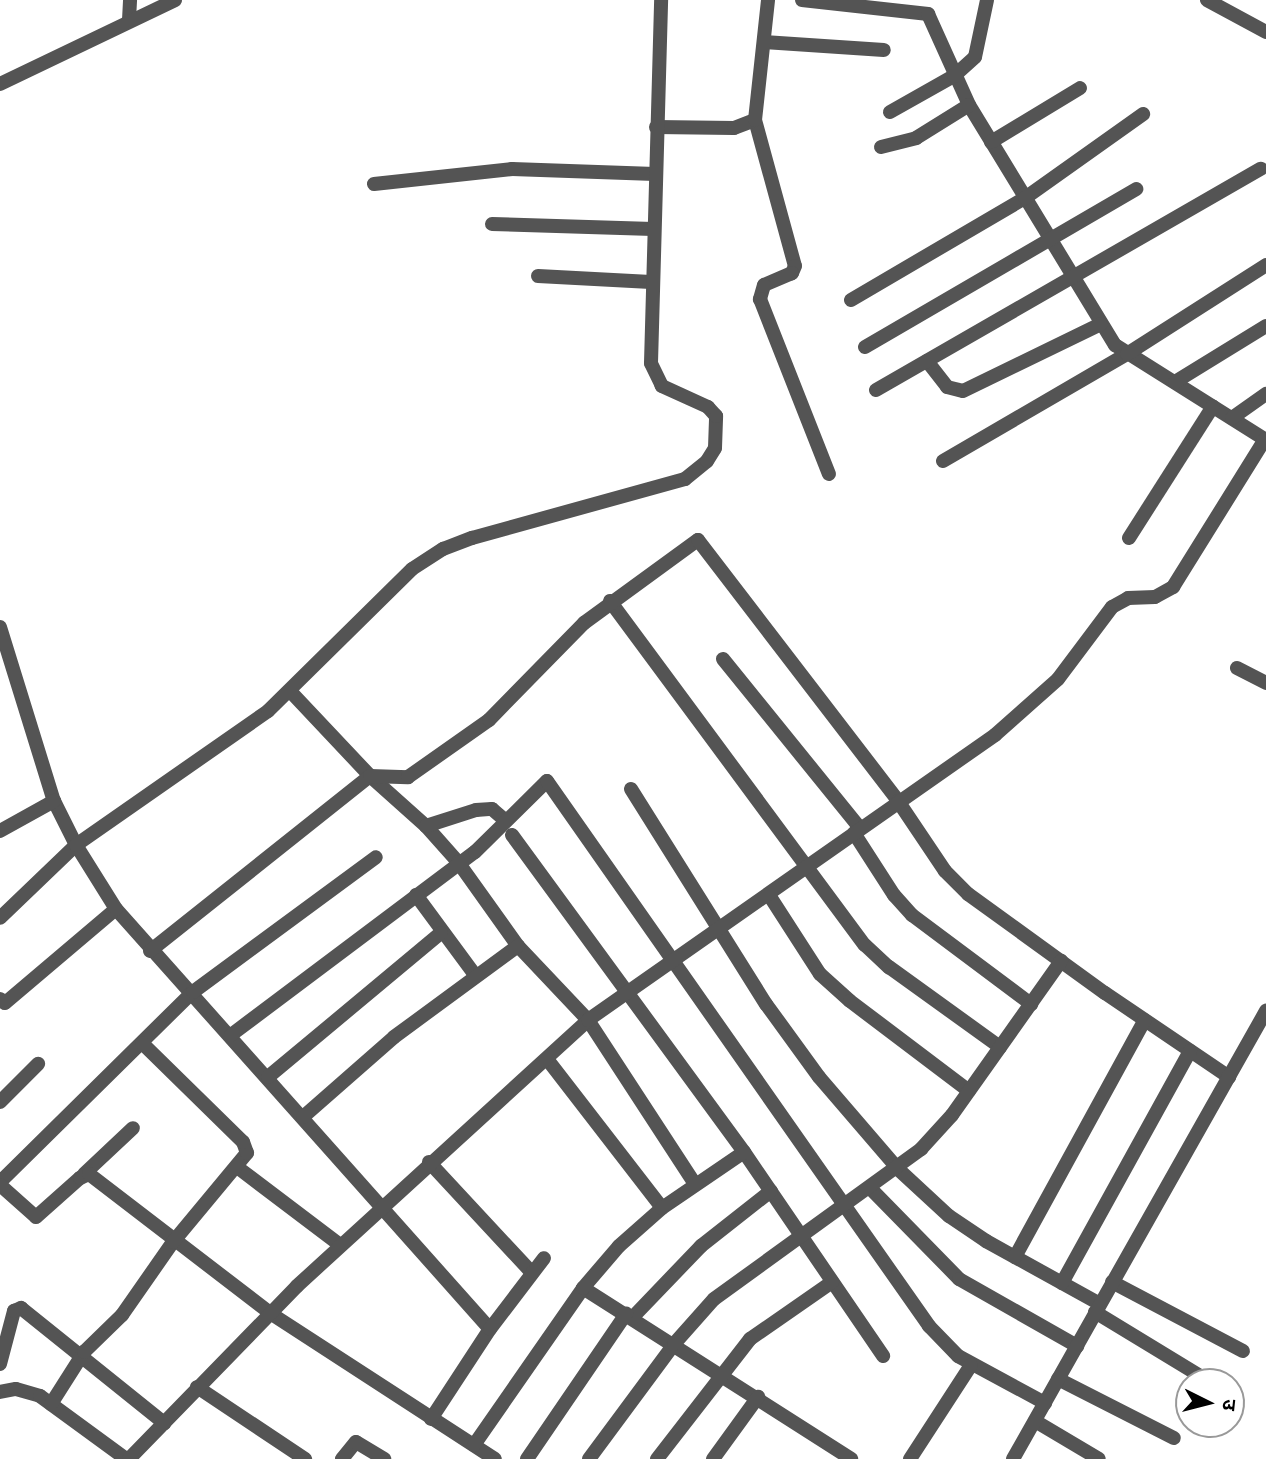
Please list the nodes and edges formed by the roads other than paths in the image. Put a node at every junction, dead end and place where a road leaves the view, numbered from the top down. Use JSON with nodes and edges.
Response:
{"nodes":[{"id":1,"x":131,"y":0,"type":"edge"},
{"id":2,"x":175,"y":0,"type":"edge"},
{"id":3,"x":661,"y":0,"type":"edge"},
{"id":4,"x":768,"y":0,"type":"edge"},
{"id":5,"x":802,"y":0,"type":"edge"},
{"id":6,"x":987,"y":0,"type":"edge"},
{"id":7,"x":1207,"y":0,"type":"edge"},
{"id":8,"x":129,"y":20,"type":"junction"},
{"id":9,"x":1266,"y":32,"type":"edge"},
{"id":10,"x":764,"y":42,"type":"junction"},
{"id":11,"x":884,"y":50,"type":"dead end"},
{"id":12,"x":954,"y":76,"type":"junction"},
{"id":13,"x":0,"y":84,"type":"edge"},
{"id":14,"x":1080,"y":88,"type":"dead end"},
{"id":15,"x":968,"y":105,"type":"junction"},
{"id":16,"x":890,"y":112,"type":"dead end"},
{"id":17,"x":1143,"y":114,"type":"dead end"},
{"id":18,"x":755,"y":120,"type":"junction"},
{"id":19,"x":656,"y":127,"type":"junction"},
{"id":20,"x":991,"y":142,"type":"junction"},
{"id":21,"x":881,"y":147,"type":"dead end"},
{"id":22,"x":1261,"y":169,"type":"dead end"},
{"id":23,"x":655,"y":174,"type":"junction"},
{"id":24,"x":374,"y":184,"type":"dead end"},
{"id":25,"x":1136,"y":189,"type":"dead end"},
{"id":26,"x":1025,"y":198,"type":"junction"},
{"id":27,"x":492,"y":224,"type":"dead end"},
{"id":28,"x":653,"y":229,"type":"junction"},
{"id":29,"x":1051,"y":239,"type":"junction"},
{"id":30,"x":1266,"y":265,"type":"edge"},
{"id":31,"x":538,"y":276,"type":"dead end"},
{"id":32,"x":1074,"y":278,"type":"junction"},
{"id":33,"x":651,"y":282,"type":"junction"},
{"id":34,"x":851,"y":300,"type":"dead end"},
{"id":35,"x":1101,"y":324,"type":"junction"},
{"id":36,"x":1266,"y":326,"type":"edge"},
{"id":37,"x":865,"y":347,"type":"dead end"},
{"id":38,"x":1127,"y":354,"type":"junction"},
{"id":39,"x":928,"y":361,"type":"junction"},
{"id":40,"x":1175,"y":382,"type":"junction"},
{"id":41,"x":876,"y":390,"type":"dead end"},
{"id":42,"x":1266,"y":394,"type":"edge"},
{"id":43,"x":1213,"y":405,"type":"junction"},
{"id":44,"x":1231,"y":418,"type":"junction"},
{"id":45,"x":1265,"y":440,"type":"edge"},
{"id":46,"x":943,"y":461,"type":"dead end"},
{"id":47,"x":829,"y":474,"type":"dead end"},
{"id":48,"x":1129,"y":538,"type":"dead end"},
{"id":49,"x":610,"y":601,"type":"junction"},
{"id":50,"x":0,"y":627,"type":"edge"},
{"id":51,"x":723,"y":659,"type":"dead end"},
{"id":52,"x":1237,"y":668,"type":"dead end"},
{"id":53,"x":1266,"y":683,"type":"edge"},
{"id":54,"x":290,"y":691,"type":"junction"},
{"id":55,"x":370,"y":776,"type":"junction"},
{"id":56,"x":631,"y":789,"type":"dead end"},
{"id":57,"x":54,"y":801,"type":"junction"},
{"id":58,"x":898,"y":801,"type":"junction"},
{"id":59,"x":506,"y":821,"type":"junction"},
{"id":60,"x":426,"y":826,"type":"junction"},
{"id":61,"x":857,"y":830,"type":"junction"},
{"id":62,"x":0,"y":831,"type":"edge"},
{"id":63,"x":512,"y":835,"type":"dead end"},
{"id":64,"x":76,"y":845,"type":"junction"},
{"id":65,"x":376,"y":858,"type":"dead end"},
{"id":66,"x":458,"y":862,"type":"junction"},
{"id":67,"x":810,"y":865,"type":"junction"},
{"id":68,"x":416,"y":895,"type":"junction"},
{"id":69,"x":769,"y":895,"type":"junction"},
{"id":70,"x":116,"y":909,"type":"junction"},
{"id":71,"x":0,"y":918,"type":"edge"},
{"id":72,"x":720,"y":925,"type":"junction"},
{"id":73,"x":442,"y":933,"type":"junction"},
{"id":74,"x":519,"y":946,"type":"junction"},
{"id":75,"x":150,"y":951,"type":"junction"},
{"id":76,"x":669,"y":960,"type":"junction"},
{"id":77,"x":1061,"y":961,"type":"junction"},
{"id":78,"x":475,"y":975,"type":"junction"},
{"id":79,"x":193,"y":992,"type":"junction"},
{"id":80,"x":627,"y":992,"type":"junction"},
{"id":81,"x":2,"y":1003,"type":"edge"},
{"id":82,"x":1031,"y":1004,"type":"junction"},
{"id":83,"x":1266,"y":1011,"type":"edge"},
{"id":84,"x":588,"y":1020,"type":"junction"},
{"id":85,"x":1145,"y":1020,"type":"junction"},
{"id":86,"x":1261,"y":1032,"type":"edge"},
{"id":87,"x":231,"y":1035,"type":"junction"},
{"id":88,"x":142,"y":1042,"type":"junction"},
{"id":89,"x":1000,"y":1047,"type":"junction"},
{"id":90,"x":1190,"y":1051,"type":"junction"},
{"id":91,"x":547,"y":1059,"type":"junction"},
{"id":92,"x":38,"y":1064,"type":"dead end"},
{"id":93,"x":268,"y":1077,"type":"junction"},
{"id":94,"x":1229,"y":1077,"type":"junction"},
{"id":95,"x":969,"y":1091,"type":"junction"},
{"id":96,"x":0,"y":1102,"type":"edge"},
{"id":97,"x":303,"y":1117,"type":"junction"},
{"id":98,"x":133,"y":1128,"type":"dead end"},
{"id":99,"x":744,"y":1152,"type":"junction"},
{"id":100,"x":429,"y":1162,"type":"junction"},
{"id":101,"x":237,"y":1167,"type":"junction"},
{"id":102,"x":898,"y":1169,"type":"junction"},
{"id":103,"x":84,"y":1174,"type":"junction"},
{"id":104,"x":0,"y":1183,"type":"edge"},
{"id":105,"x":695,"y":1184,"type":"junction"},
{"id":106,"x":871,"y":1189,"type":"junction"},
{"id":107,"x":771,"y":1191,"type":"junction"},
{"id":108,"x":383,"y":1206,"type":"junction"},
{"id":109,"x":844,"y":1207,"type":"junction"},
{"id":110,"x":662,"y":1208,"type":"junction"},
{"id":111,"x":801,"y":1237,"type":"junction"},
{"id":112,"x":173,"y":1242,"type":"junction"},
{"id":113,"x":340,"y":1245,"type":"junction"},
{"id":114,"x":1016,"y":1257,"type":"junction"},
{"id":115,"x":544,"y":1258,"type":"dead end"},
{"id":116,"x":532,"y":1273,"type":"junction"},
{"id":117,"x":832,"y":1282,"type":"junction"},
{"id":118,"x":1112,"y":1282,"type":"junction"},
{"id":119,"x":1062,"y":1283,"type":"junction"},
{"id":120,"x":583,"y":1288,"type":"junction"},
{"id":121,"x":1098,"y":1308,"type":"junction"},
{"id":122,"x":270,"y":1312,"type":"junction"},
{"id":123,"x":629,"y":1316,"type":"junction"},
{"id":124,"x":490,"y":1328,"type":"junction"},
{"id":125,"x":674,"y":1343,"type":"junction"},
{"id":126,"x":1077,"y":1346,"type":"junction"},
{"id":127,"x":1243,"y":1351,"type":"dead end"},
{"id":128,"x":81,"y":1356,"type":"junction"},
{"id":129,"x":883,"y":1356,"type":"dead end"},
{"id":130,"x":0,"y":1364,"type":"edge"},
{"id":131,"x":971,"y":1365,"type":"junction"},
{"id":132,"x":1189,"y":1368,"type":"edge"},
{"id":133,"x":721,"y":1373,"type":"junction"},
{"id":134,"x":1058,"y":1379,"type":"junction"},
{"id":135,"x":197,"y":1387,"type":"junction"},
{"id":136,"x":0,"y":1392,"type":"edge"},
{"id":137,"x":758,"y":1397,"type":"junction"},
{"id":138,"x":1045,"y":1403,"type":"junction"},
{"id":139,"x":51,"y":1404,"type":"junction"},
{"id":140,"x":431,"y":1419,"type":"junction"},
{"id":141,"x":1035,"y":1421,"type":"junction"},
{"id":142,"x":164,"y":1423,"type":"junction"},
{"id":143,"x":1174,"y":1438,"type":"dead end"},
{"id":144,"x":474,"y":1445,"type":"junction"},
{"id":145,"x":849,"y":1458,"type":"edge"},
{"id":146,"x":127,"y":1459,"type":"edge"},
{"id":147,"x":305,"y":1459,"type":"edge"},
{"id":148,"x":342,"y":1459,"type":"edge"},
{"id":149,"x":384,"y":1459,"type":"edge"},
{"id":150,"x":495,"y":1459,"type":"edge"},
{"id":151,"x":527,"y":1459,"type":"edge"},
{"id":152,"x":589,"y":1459,"type":"edge"},
{"id":153,"x":657,"y":1459,"type":"edge"},
{"id":154,"x":713,"y":1459,"type":"edge"},
{"id":155,"x":910,"y":1459,"type":"edge"},
{"id":156,"x":1013,"y":1459,"type":"edge"},
{"id":157,"x":1099,"y":1459,"type":"edge"}],
"edges":[{"from":1,"to":8,"type":"street"},
{"from":2,"to":8,"type":"street"},
{"from":3,"to":19,"type":"street"},
{"from":4,"to":10,"type":"street"},
{"from":5,"to":12,"type":"street"},
{"from":6,"to":12,"type":"street"},
{"from":7,"to":9,"type":"street"},
{"from":8,"to":13,"type":"street"},
{"from":10,"to":11,"type":"street"},
{"from":10,"to":18,"type":"street"},
{"from":12,"to":15,"type":"street"},
{"from":12,"to":16,"type":"street"},
{"from":14,"to":20,"type":"street"},
{"from":15,"to":20,"type":"street"},
{"from":15,"to":21,"type":"street"},
{"from":17,"to":26,"type":"street"},
{"from":18,"to":19,"type":"street"},
{"from":18,"to":47,"type":"street"},
{"from":19,"to":23,"type":"street"},
{"from":20,"to":26,"type":"street"},
{"from":22,"to":32,"type":"street"},
{"from":23,"to":24,"type":"street"},
{"from":23,"to":28,"type":"street"},
{"from":25,"to":29,"type":"street"},
{"from":26,"to":29,"type":"street"},
{"from":26,"to":34,"type":"street"},
{"from":27,"to":28,"type":"street"},
{"from":28,"to":33,"type":"street"},
{"from":29,"to":32,"type":"street"},
{"from":29,"to":37,"type":"street"},
{"from":30,"to":38,"type":"street"},
{"from":31,"to":33,"type":"street"},
{"from":32,"to":35,"type":"street"},
{"from":32,"to":39,"type":"street"},
{"from":33,"to":54,"type":"street"},
{"from":35,"to":38,"type":"street"},
{"from":35,"to":39,"type":"street"},
{"from":36,"to":40,"type":"street"},
{"from":38,"to":40,"type":"street"},
{"from":38,"to":46,"type":"street"},
{"from":39,"to":41,"type":"street"},
{"from":40,"to":43,"type":"street"},
{"from":42,"to":44,"type":"street"},
{"from":43,"to":44,"type":"street"},
{"from":43,"to":48,"type":"street"},
{"from":44,"to":45,"type":"street"},
{"from":45,"to":58,"type":"street"},
{"from":49,"to":55,"type":"street"},
{"from":49,"to":58,"type":"street"},
{"from":49,"to":67,"type":"street"},
{"from":50,"to":57,"type":"street"},
{"from":51,"to":61,"type":"street"},
{"from":52,"to":53,"type":"street"},
{"from":54,"to":55,"type":"street"},
{"from":54,"to":64,"type":"street"},
{"from":55,"to":60,"type":"street"},
{"from":55,"to":75,"type":"street"},
{"from":56,"to":72,"type":"street"},
{"from":57,"to":62,"type":"street"},
{"from":57,"to":64,"type":"street"},
{"from":58,"to":61,"type":"street"},
{"from":58,"to":77,"type":"street"},
{"from":59,"to":60,"type":"street"},
{"from":59,"to":66,"type":"street"},
{"from":59,"to":76,"type":"street"},
{"from":60,"to":66,"type":"street"},
{"from":61,"to":67,"type":"street"},
{"from":61,"to":82,"type":"street"},
{"from":63,"to":80,"type":"street"},
{"from":64,"to":70,"type":"street"},
{"from":64,"to":71,"type":"street"},
{"from":65,"to":79,"type":"street"},
{"from":66,"to":68,"type":"street"},
{"from":66,"to":74,"type":"street"},
{"from":67,"to":69,"type":"street"},
{"from":67,"to":89,"type":"street"},
{"from":68,"to":73,"type":"street"},
{"from":68,"to":87,"type":"street"},
{"from":69,"to":72,"type":"street"},
{"from":69,"to":95,"type":"street"},
{"from":70,"to":75,"type":"street"},
{"from":70,"to":81,"type":"street"},
{"from":72,"to":76,"type":"street"},
{"from":72,"to":102,"type":"street"},
{"from":73,"to":78,"type":"street"},
{"from":73,"to":93,"type":"street"},
{"from":74,"to":78,"type":"street"},
{"from":74,"to":84,"type":"street"},
{"from":75,"to":79,"type":"street"},
{"from":76,"to":80,"type":"street"},
{"from":76,"to":109,"type":"street"},
{"from":77,"to":82,"type":"street"},
{"from":77,"to":85,"type":"street"},
{"from":78,"to":97,"type":"street"},
{"from":79,"to":87,"type":"street"},
{"from":79,"to":88,"type":"street"},
{"from":80,"to":84,"type":"street"},
{"from":80,"to":99,"type":"street"},
{"from":82,"to":89,"type":"street"},
{"from":83,"to":86,"type":"street"},
{"from":84,"to":91,"type":"street"},
{"from":84,"to":105,"type":"street"},
{"from":85,"to":90,"type":"street"},
{"from":85,"to":114,"type":"street"},
{"from":86,"to":94,"type":"street"},
{"from":87,"to":93,"type":"street"},
{"from":88,"to":101,"type":"street"},
{"from":88,"to":104,"type":"street"},
{"from":89,"to":95,"type":"street"},
{"from":90,"to":94,"type":"street"},
{"from":90,"to":119,"type":"street"},
{"from":91,"to":100,"type":"street"},
{"from":91,"to":110,"type":"street"},
{"from":92,"to":96,"type":"street"},
{"from":93,"to":97,"type":"street"},
{"from":94,"to":118,"type":"street"},
{"from":95,"to":102,"type":"street"},
{"from":97,"to":108,"type":"street"},
{"from":98,"to":103,"type":"street"},
{"from":99,"to":105,"type":"street"},
{"from":99,"to":107,"type":"street"},
{"from":100,"to":108,"type":"street"},
{"from":100,"to":116,"type":"street"},
{"from":101,"to":112,"type":"street"},
{"from":101,"to":113,"type":"street"},
{"from":102,"to":106,"type":"street"},
{"from":102,"to":114,"type":"street"},
{"from":103,"to":104,"type":"street"},
{"from":103,"to":112,"type":"street"},
{"from":105,"to":110,"type":"street"},
{"from":106,"to":109,"type":"street"},
{"from":106,"to":126,"type":"street"},
{"from":107,"to":111,"type":"street"},
{"from":107,"to":123,"type":"street"},
{"from":108,"to":113,"type":"street"},
{"from":108,"to":124,"type":"street"},
{"from":109,"to":111,"type":"street"},
{"from":109,"to":131,"type":"street"},
{"from":110,"to":120,"type":"street"},
{"from":111,"to":117,"type":"street"},
{"from":111,"to":125,"type":"street"},
{"from":112,"to":122,"type":"street"},
{"from":112,"to":128,"type":"street"},
{"from":113,"to":122,"type":"street"},
{"from":114,"to":119,"type":"street"},
{"from":115,"to":116,"type":"street"},
{"from":116,"to":124,"type":"street"},
{"from":117,"to":129,"type":"street"},
{"from":117,"to":133,"type":"street"},
{"from":118,"to":121,"type":"street"},
{"from":118,"to":127,"type":"street"},
{"from":119,"to":121,"type":"street"},
{"from":120,"to":123,"type":"street"},
{"from":120,"to":144,"type":"street"},
{"from":121,"to":126,"type":"street"},
{"from":121,"to":132,"type":"street"},
{"from":122,"to":135,"type":"street"},
{"from":122,"to":140,"type":"street"},
{"from":123,"to":125,"type":"street"},
{"from":123,"to":151,"type":"street"},
{"from":124,"to":140,"type":"street"},
{"from":125,"to":133,"type":"street"},
{"from":125,"to":152,"type":"street"},
{"from":126,"to":134,"type":"street"},
{"from":128,"to":130,"type":"street"},
{"from":128,"to":139,"type":"street"},
{"from":128,"to":142,"type":"street"},
{"from":131,"to":138,"type":"street"},
{"from":131,"to":155,"type":"street"},
{"from":133,"to":137,"type":"street"},
{"from":133,"to":153,"type":"street"},
{"from":134,"to":138,"type":"street"},
{"from":134,"to":143,"type":"street"},
{"from":135,"to":142,"type":"street"},
{"from":135,"to":147,"type":"street"},
{"from":136,"to":139,"type":"street"},
{"from":137,"to":145,"type":"street"},
{"from":137,"to":154,"type":"street"},
{"from":138,"to":141,"type":"street"},
{"from":139,"to":146,"type":"street"},
{"from":140,"to":144,"type":"street"},
{"from":141,"to":156,"type":"street"},
{"from":141,"to":157,"type":"street"},
{"from":142,"to":146,"type":"street"},
{"from":144,"to":150,"type":"street"},
{"from":148,"to":149,"type":"street"}]}
